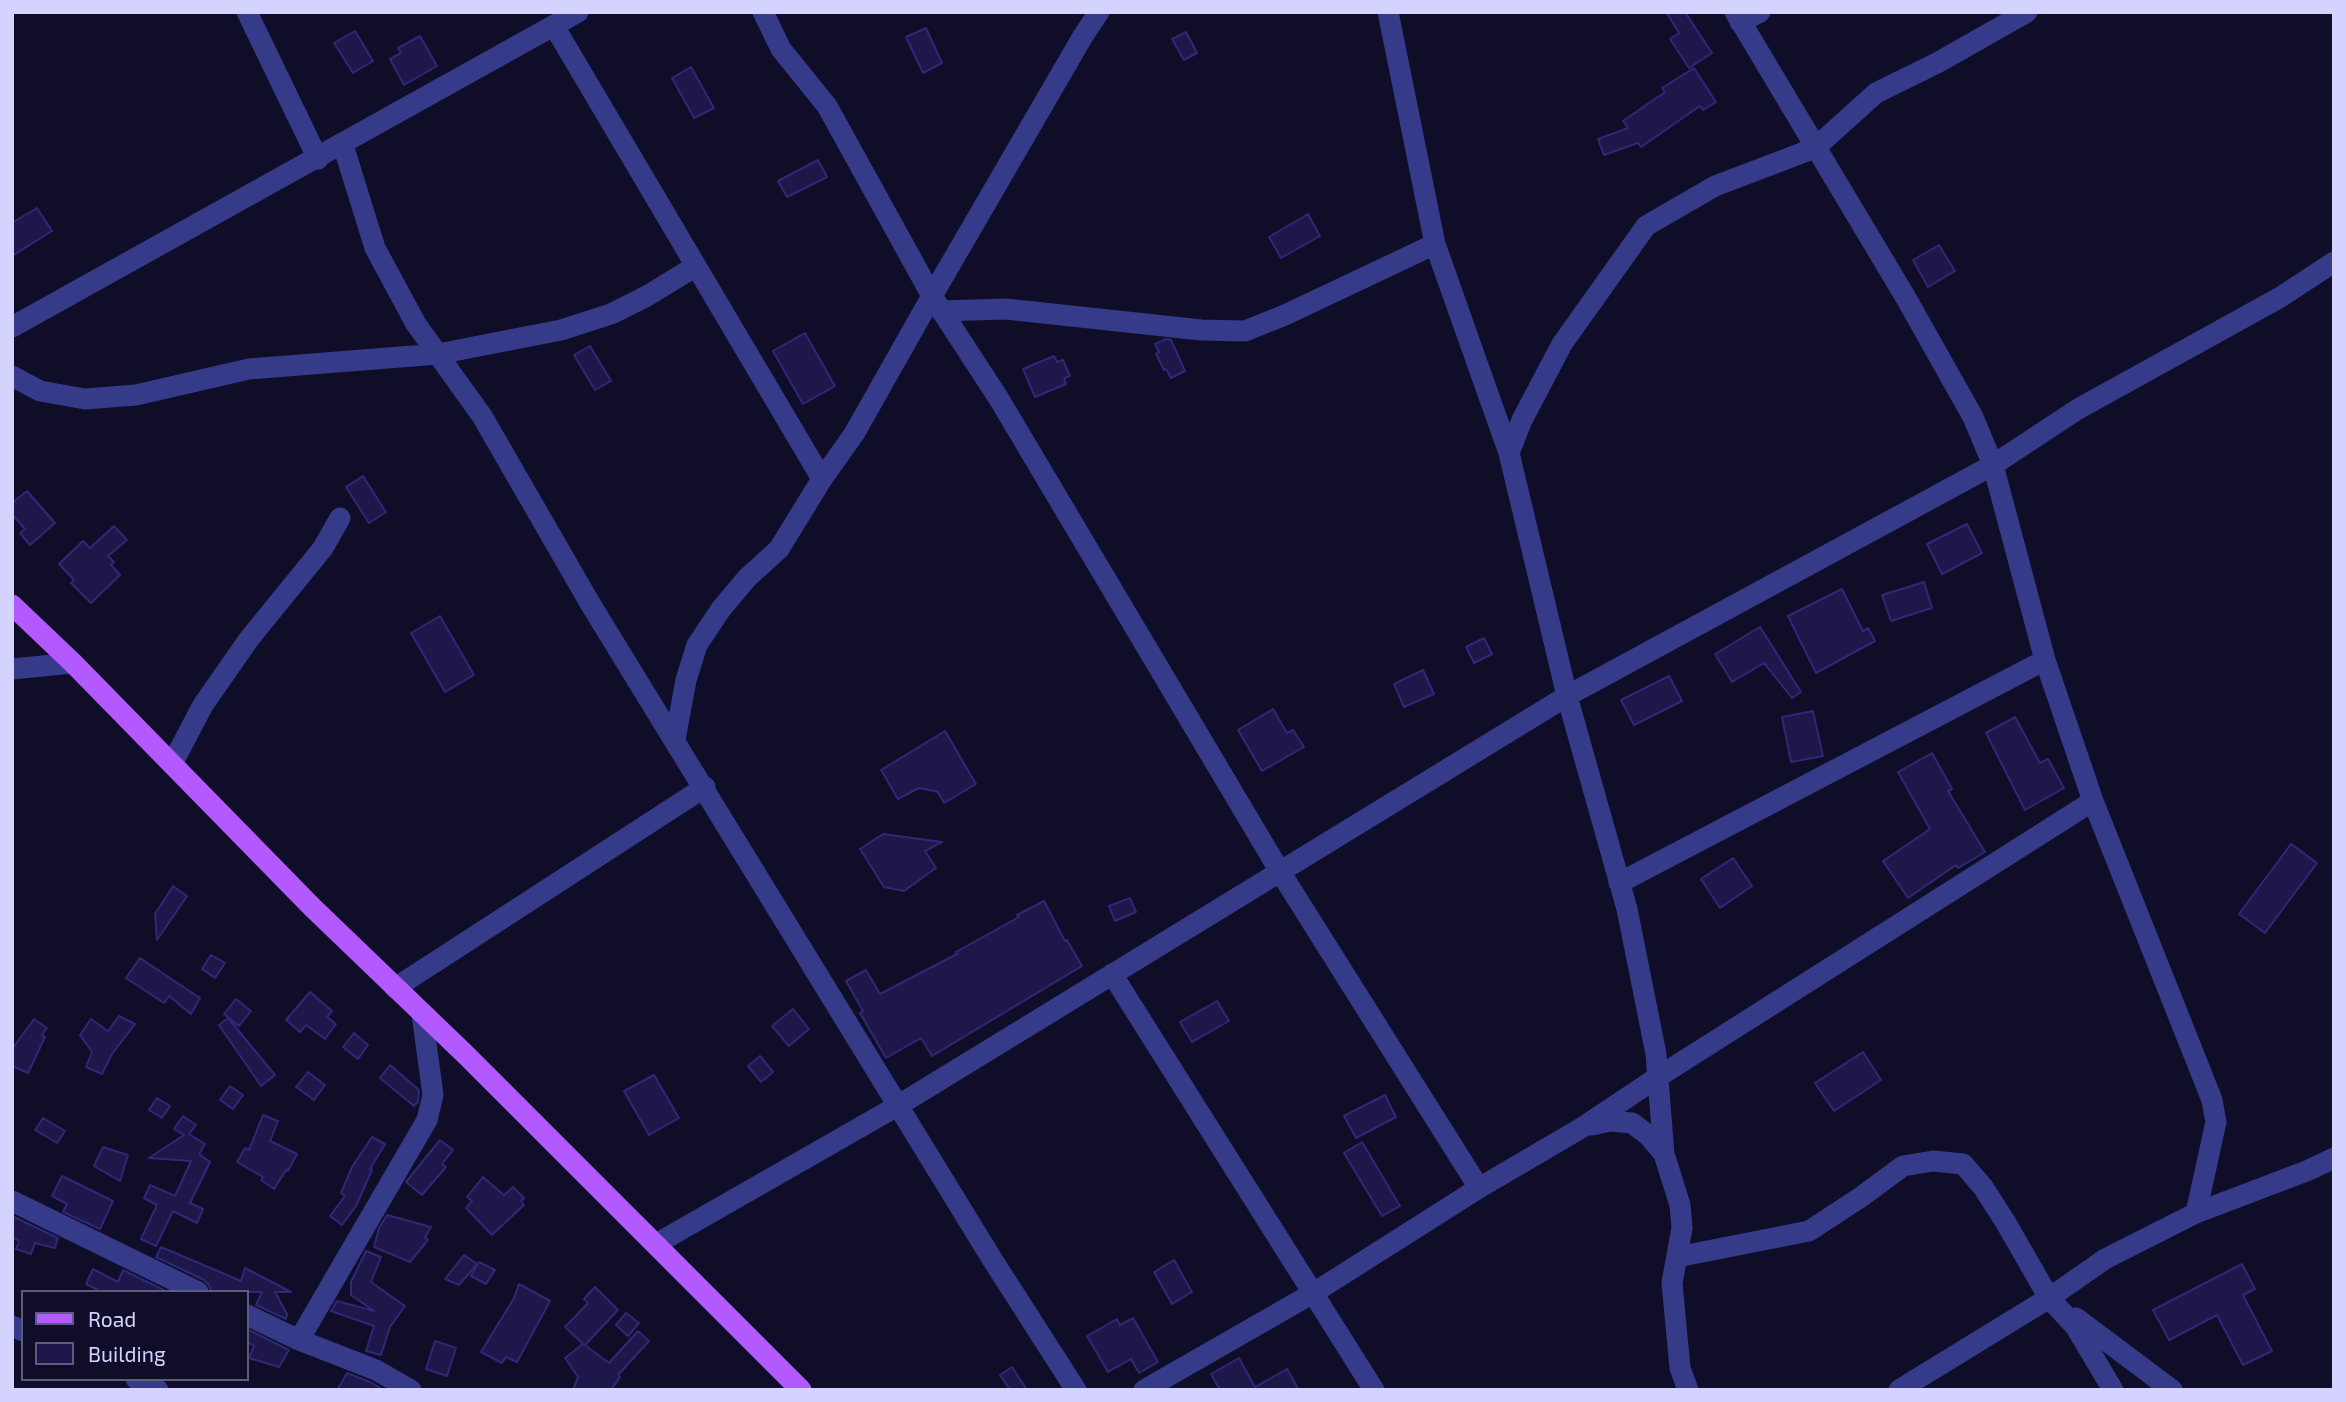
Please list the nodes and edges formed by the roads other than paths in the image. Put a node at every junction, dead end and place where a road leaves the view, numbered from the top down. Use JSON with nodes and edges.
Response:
{"nodes":[{"id":1,"x":247,"y":12,"type":"edge"},
{"id":2,"x":578,"y":12,"type":"edge"},
{"id":3,"x":763,"y":12,"type":"edge"},
{"id":4,"x":1099,"y":12,"type":"edge"},
{"id":5,"x":1388,"y":12,"type":"edge"},
{"id":6,"x":1760,"y":12,"type":"edge"},
{"id":7,"x":2026,"y":12,"type":"edge"},
{"id":8,"x":1737,"y":17,"type":"edge"},
{"id":9,"x":554,"y":26,"type":"junction"},
{"id":10,"x":343,"y":145,"type":"junction"},
{"id":11,"x":1815,"y":148,"type":"junction"},
{"id":12,"x":318,"y":159,"type":"junction"},
{"id":13,"x":1435,"y":244,"type":"junction"},
{"id":14,"x":2334,"y":262,"type":"edge"},
{"id":15,"x":696,"y":265,"type":"junction"},
{"id":16,"x":936,"y":304,"type":"junction"},
{"id":17,"x":12,"y":327,"type":"edge"},
{"id":18,"x":438,"y":354,"type":"junction"},
{"id":19,"x":12,"y":376,"type":"edge"},
{"id":20,"x":1509,"y":453,"type":"junction"},
{"id":21,"x":1993,"y":466,"type":"junction"},
{"id":22,"x":822,"y":479,"type":"junction"},
{"id":23,"x":340,"y":518,"type":"dead end"},
{"id":24,"x":12,"y":605,"type":"edge"},
{"id":25,"x":2045,"y":660,"type":"junction"},
{"id":26,"x":73,"y":663,"type":"junction"},
{"id":27,"x":12,"y":669,"type":"edge"},
{"id":28,"x":1567,"y":696,"type":"junction"},
{"id":29,"x":675,"y":740,"type":"junction"},
{"id":30,"x":172,"y":764,"type":"junction"},
{"id":31,"x":705,"y":787,"type":"junction"},
{"id":32,"x":2093,"y":801,"type":"junction"},
{"id":33,"x":1279,"y":870,"type":"junction"},
{"id":34,"x":1619,"y":883,"type":"junction"},
{"id":35,"x":1112,"y":974,"type":"junction"},
{"id":36,"x":395,"y":988,"type":"junction"},
{"id":37,"x":422,"y":1014,"type":"junction"},
{"id":38,"x":1658,"y":1077,"type":"junction"},
{"id":39,"x":899,"y":1105,"type":"junction"},
{"id":40,"x":1583,"y":1127,"type":"junction"},
{"id":41,"x":1664,"y":1154,"type":"junction"},
{"id":42,"x":2334,"y":1158,"type":"edge"},
{"id":43,"x":1479,"y":1188,"type":"junction"},
{"id":44,"x":12,"y":1201,"type":"edge"},
{"id":45,"x":2196,"y":1213,"type":"junction"},
{"id":46,"x":656,"y":1244,"type":"junction"},
{"id":47,"x":1677,"y":1257,"type":"junction"},
{"id":48,"x":194,"y":1290,"type":"edge"},
{"id":49,"x":1315,"y":1292,"type":"junction"},
{"id":50,"x":2049,"y":1298,"type":"junction"},
{"id":51,"x":248,"y":1315,"type":"edge"},
{"id":52,"x":299,"y":1340,"type":"junction"},
{"id":53,"x":140,"y":1381,"type":"edge"},
{"id":54,"x":158,"y":1390,"type":"edge"},
{"id":55,"x":411,"y":1390,"type":"edge"},
{"id":56,"x":801,"y":1390,"type":"edge"},
{"id":57,"x":1076,"y":1390,"type":"edge"},
{"id":58,"x":1144,"y":1390,"type":"edge"},
{"id":59,"x":1374,"y":1390,"type":"edge"},
{"id":60,"x":1688,"y":1390,"type":"edge"},
{"id":61,"x":1899,"y":1390,"type":"edge"},
{"id":62,"x":2113,"y":1390,"type":"edge"},
{"id":63,"x":2172,"y":1390,"type":"edge"}],
"edges":[{"from":1,"to":12,"type":"street"},
{"from":2,"to":9,"type":"street"},
{"from":3,"to":16,"type":"street"},
{"from":4,"to":16,"type":"street"},
{"from":5,"to":13,"type":"street"},
{"from":6,"to":8,"type":"street"},
{"from":7,"to":11,"type":"street"},
{"from":8,"to":11,"type":"street"},
{"from":9,"to":10,"type":"street"},
{"from":9,"to":15,"type":"street"},
{"from":10,"to":12,"type":"street"},
{"from":10,"to":18,"type":"street"},
{"from":11,"to":20,"type":"street"},
{"from":11,"to":21,"type":"street"},
{"from":12,"to":17,"type":"street"},
{"from":13,"to":16,"type":"street"},
{"from":13,"to":20,"type":"street"},
{"from":14,"to":21,"type":"street"},
{"from":15,"to":18,"type":"street"},
{"from":15,"to":22,"type":"street"},
{"from":16,"to":22,"type":"street"},
{"from":16,"to":33,"type":"street"},
{"from":18,"to":19,"type":"street"},
{"from":18,"to":29,"type":"street"},
{"from":20,"to":28,"type":"street"},
{"from":21,"to":25,"type":"street"},
{"from":21,"to":28,"type":"street"},
{"from":22,"to":29,"type":"street"},
{"from":23,"to":30,"type":"street"},
{"from":24,"to":26,"type":"main road"},
{"from":25,"to":32,"type":"street"},
{"from":25,"to":34,"type":"street"},
{"from":26,"to":27,"type":"street"},
{"from":26,"to":30,"type":"main road"},
{"from":28,"to":33,"type":"street"},
{"from":28,"to":34,"type":"street"},
{"from":29,"to":31,"type":"street"},
{"from":30,"to":36,"type":"main road"},
{"from":31,"to":36,"type":"street"},
{"from":31,"to":39,"type":"street"},
{"from":32,"to":38,"type":"street"},
{"from":32,"to":45,"type":"street"},
{"from":33,"to":35,"type":"street"},
{"from":33,"to":43,"type":"street"},
{"from":34,"to":38,"type":"street"},
{"from":35,"to":39,"type":"street"},
{"from":35,"to":49,"type":"street"},
{"from":36,"to":37,"type":"main road"},
{"from":37,"to":46,"type":"main road"},
{"from":37,"to":52,"type":"street"},
{"from":38,"to":40,"type":"street"},
{"from":38,"to":41,"type":"street"},
{"from":39,"to":46,"type":"street"},
{"from":39,"to":57,"type":"street"},
{"from":40,"to":41,"type":"street"},
{"from":40,"to":43,"type":"street"},
{"from":41,"to":47,"type":"street"},
{"from":42,"to":45,"type":"street"},
{"from":43,"to":49,"type":"street"},
{"from":44,"to":48,"type":"street"},
{"from":45,"to":50,"type":"street"},
{"from":46,"to":56,"type":"main road"},
{"from":47,"to":50,"type":"street"},
{"from":47,"to":60,"type":"street"},
{"from":49,"to":58,"type":"street"},
{"from":49,"to":59,"type":"street"},
{"from":50,"to":61,"type":"street"},
{"from":50,"to":62,"type":"street"},
{"from":50,"to":63,"type":"street"},
{"from":51,"to":52,"type":"street"},
{"from":52,"to":55,"type":"street"},
{"from":53,"to":54,"type":"street"}]}
